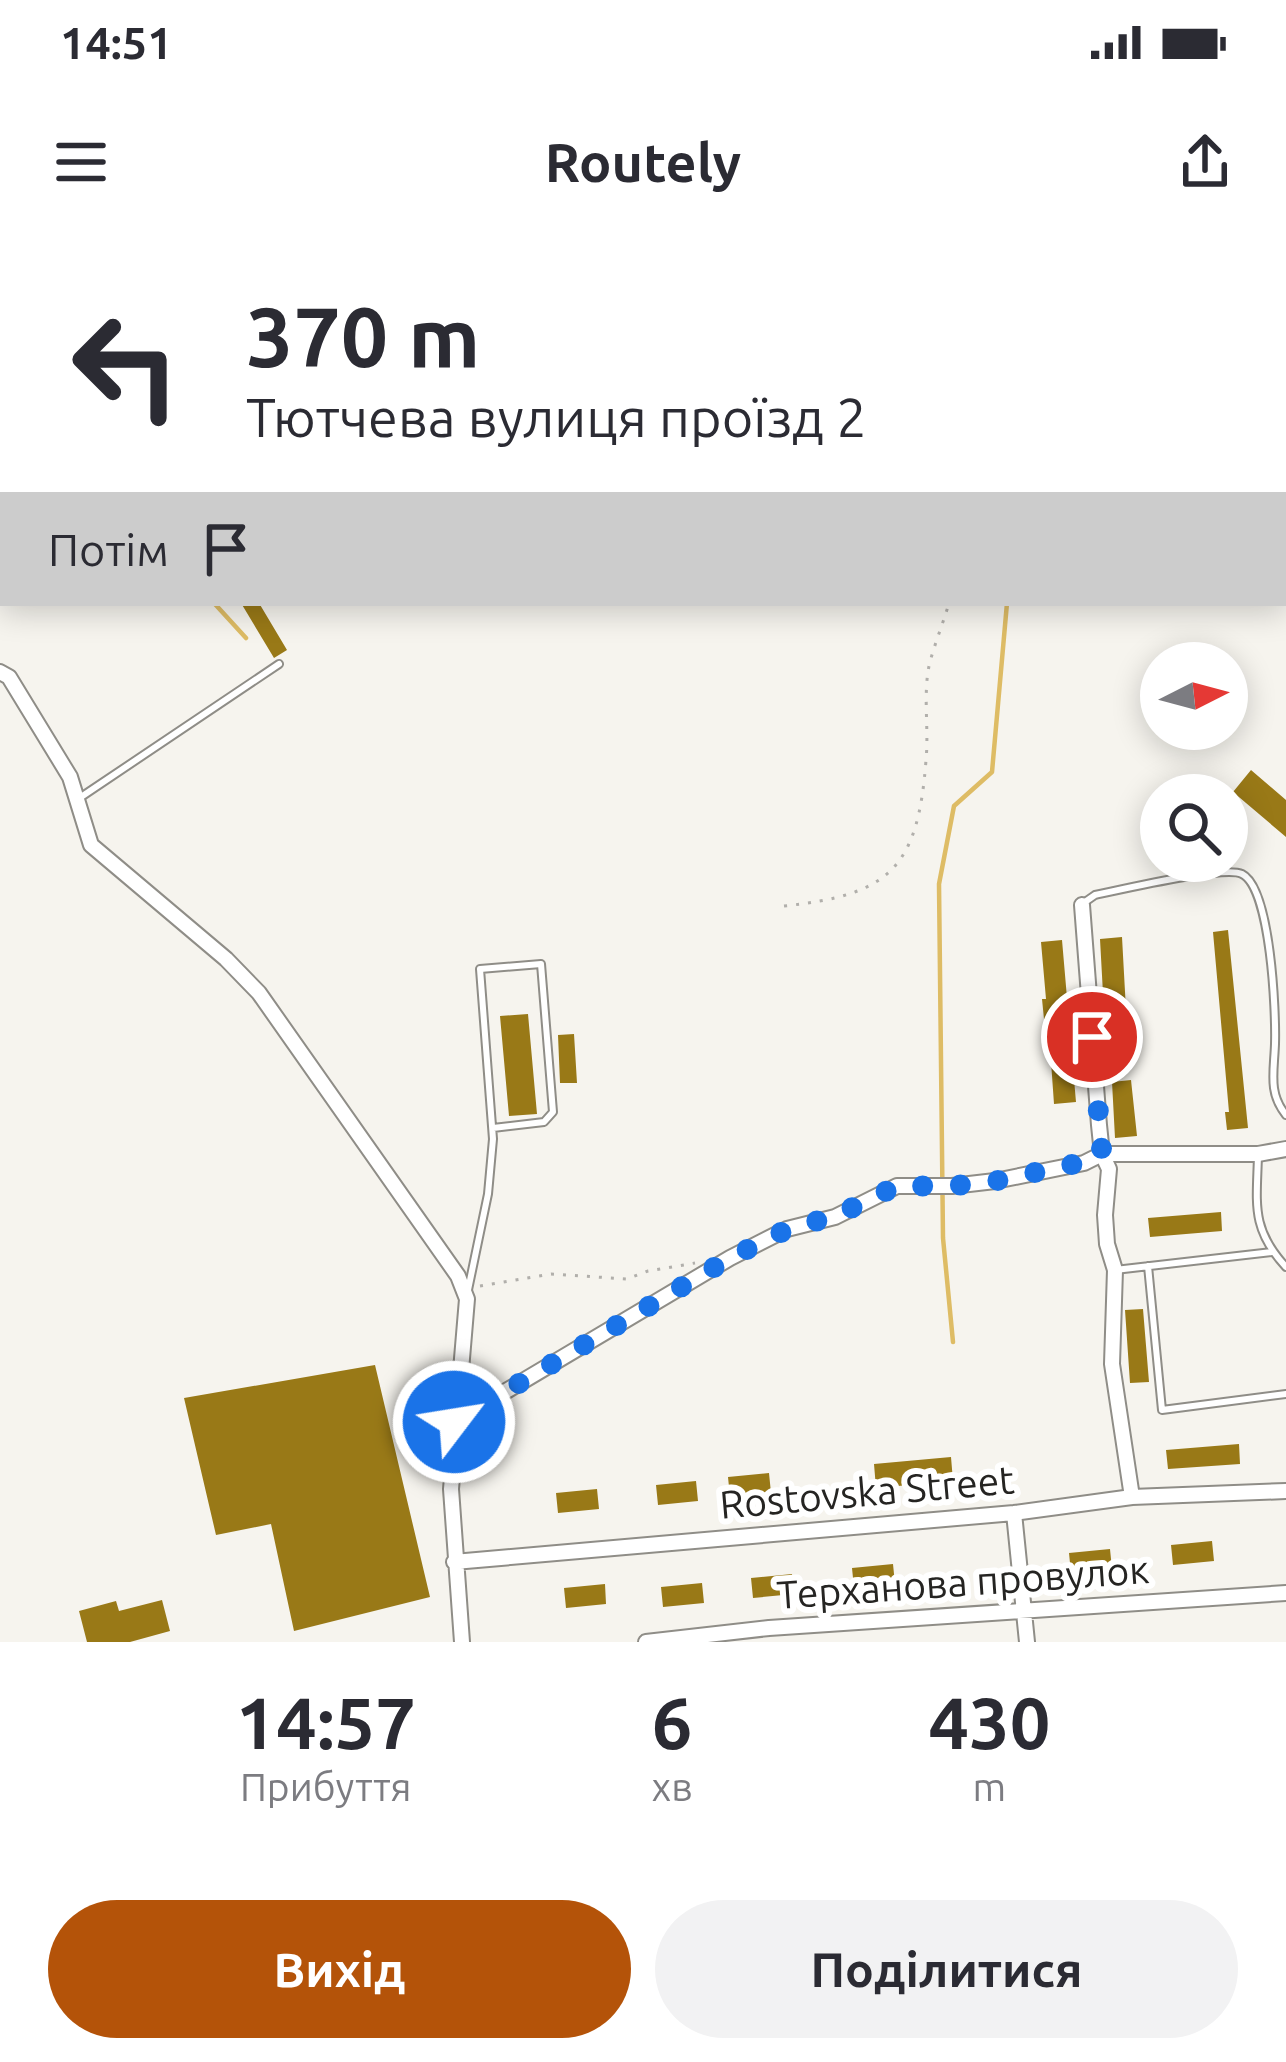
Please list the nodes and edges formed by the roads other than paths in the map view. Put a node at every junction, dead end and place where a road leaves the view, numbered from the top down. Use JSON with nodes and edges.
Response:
{"nodes":[{"id":1,"x":279,"y":664,"type":"dead end"},
{"id":2,"x":0,"y":672,"type":"edge"},
{"id":3,"x":78,"y":799,"type":"junction"},
{"id":4,"x":1082,"y":905,"type":"joint"},
{"id":5,"x":1286,"y":1115,"type":"edge"},
{"id":6,"x":493,"y":1128,"type":"junction"},
{"id":7,"x":1286,"y":1149,"type":"edge"},
{"id":8,"x":1102,"y":1154,"type":"junction"},
{"id":9,"x":1258,"y":1154,"type":"junction"},
{"id":10,"x":1272,"y":1252,"type":"junction"},
{"id":11,"x":1148,"y":1266,"type":"junction"},
{"id":12,"x":1286,"y":1267,"type":"edge"},
{"id":13,"x":1115,"y":1270,"type":"junction"},
{"id":14,"x":468,"y":1293,"type":"junction"},
{"id":15,"x":1286,"y":1394,"type":"edge"},
{"id":16,"x":454,"y":1422,"type":"junction"},
{"id":17,"x":1286,"y":1491,"type":"edge"},
{"id":18,"x":1132,"y":1497,"type":"junction"},
{"id":19,"x":1014,"y":1513,"type":"junction"},
{"id":20,"x":454,"y":1562,"type":"junction"},
{"id":21,"x":1286,"y":1593,"type":"edge"},
{"id":22,"x":1024,"y":1612,"type":"junction"},
{"id":23,"x":462,"y":1642,"type":"edge"},
{"id":24,"x":646,"y":1642,"type":"edge"},
{"id":25,"x":1027,"y":1642,"type":"edge"}],
"edges":[{"from":1,"to":3,"type":"lane"},
{"from":2,"to":3,"type":"street"},
{"from":3,"to":14,"type":"street"},
{"from":4,"to":5,"type":"lane"},
{"from":4,"to":8,"type":"street"},
{"from":6,"to":6,"type":"lane"},
{"from":6,"to":14,"type":"lane"},
{"from":7,"to":9,"type":"street"},
{"from":8,"to":9,"type":"street"},
{"from":8,"to":13,"type":"street"},
{"from":8,"to":16,"type":"street"},
{"from":9,"to":10,"type":"lane"},
{"from":10,"to":11,"type":"lane"},
{"from":10,"to":12,"type":"lane"},
{"from":11,"to":13,"type":"lane"},
{"from":11,"to":15,"type":"lane"},
{"from":13,"to":18,"type":"street"},
{"from":14,"to":16,"type":"street"},
{"from":16,"to":20,"type":"street"},
{"from":17,"to":18,"type":"street","name":"Rostovska Street"},
{"from":18,"to":19,"type":"street","name":"Rostovska Street"},
{"from":19,"to":20,"type":"street","name":"Rostovska Street"},
{"from":19,"to":22,"type":"street"},
{"from":20,"to":23,"type":"street"},
{"from":21,"to":22,"type":"street","name":"Терханова провулок"},
{"from":22,"to":24,"type":"street","name":"Терханова провулок"},
{"from":22,"to":25,"type":"street"}]}
